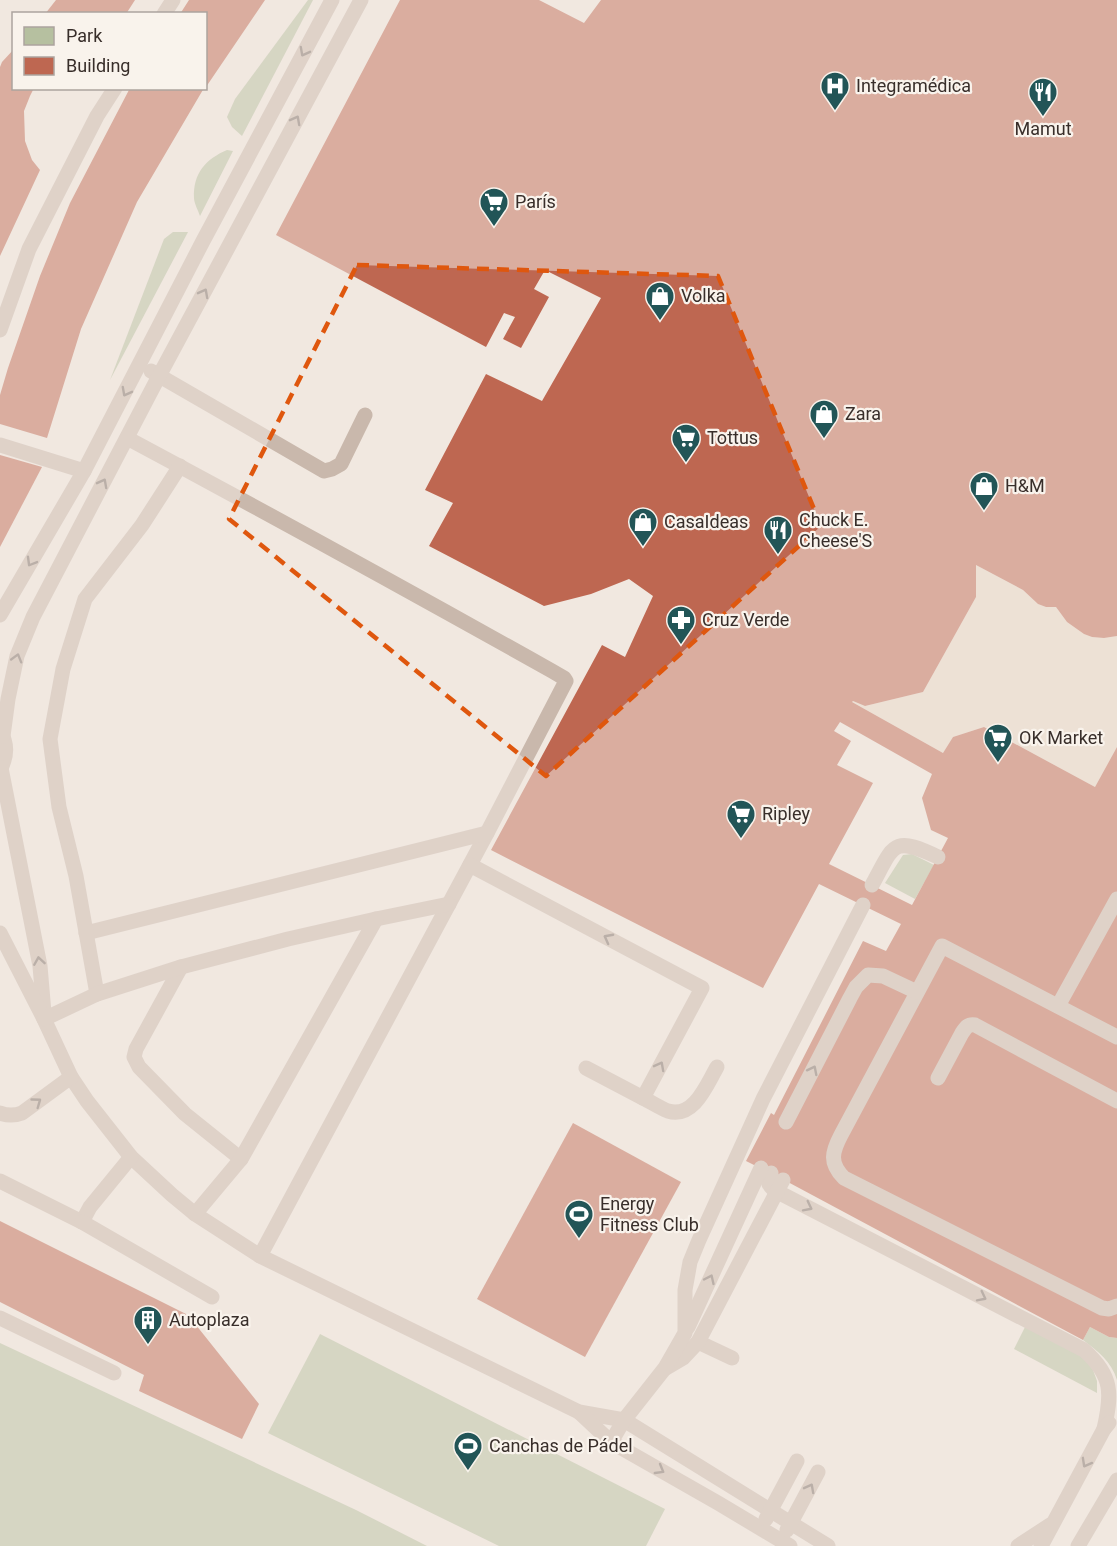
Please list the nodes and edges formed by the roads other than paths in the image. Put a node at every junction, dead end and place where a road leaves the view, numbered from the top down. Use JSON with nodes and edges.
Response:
{"nodes":[{"id":1,"x":332,"y":0,"type":"edge"},
{"id":2,"x":361,"y":0,"type":"edge"},
{"id":3,"x":114,"y":90,"type":"edge"},
{"id":4,"x":203,"y":240,"type":"junction"},
{"id":5,"x":225,"y":252,"type":"junction"},
{"id":6,"x":170,"y":306,"type":"junction"},
{"id":7,"x":191,"y":318,"type":"junction"},
{"id":8,"x":0,"y":330,"type":"edge"},
{"id":9,"x":139,"y":365,"type":"junction"},
{"id":10,"x":159,"y":376,"type":"junction"},
{"id":11,"x":365,"y":414,"type":"dead end"},
{"id":12,"x":127,"y":438,"type":"junction"},
{"id":13,"x":0,"y":445,"type":"edge"},
{"id":14,"x":180,"y":466,"type":"junction"},
{"id":15,"x":84,"y":471,"type":"junction"},
{"id":16,"x":0,"y":615,"type":"edge"},
{"id":17,"x":2,"y":734,"type":"edge"},
{"id":18,"x":1,"y":769,"type":"edge"},
{"id":19,"x":487,"y":833,"type":"junction"},
{"id":20,"x":938,"y":857,"type":"dead end"},
{"id":21,"x":470,"y":865,"type":"junction"},
{"id":22,"x":872,"y":885,"type":"dead end"},
{"id":23,"x":1117,"y":899,"type":"edge"},
{"id":24,"x":449,"y":904,"type":"junction"},
{"id":25,"x":863,"y":905,"type":"dead end"},
{"id":26,"x":376,"y":919,"type":"junction"},
{"id":27,"x":0,"y":933,"type":"edge"},
{"id":28,"x":86,"y":933,"type":"junction"},
{"id":29,"x":181,"y":967,"type":"junction"},
{"id":30,"x":917,"y":992,"type":"junction"},
{"id":31,"x":98,"y":994,"type":"junction"},
{"id":32,"x":1058,"y":1006,"type":"junction"},
{"id":33,"x":44,"y":1019,"type":"junction"},
{"id":34,"x":1117,"y":1037,"type":"edge"},
{"id":35,"x":717,"y":1067,"type":"dead end"},
{"id":36,"x":586,"y":1068,"type":"dead end"},
{"id":37,"x":71,"y":1077,"type":"junction"},
{"id":38,"x":938,"y":1078,"type":"dead end"},
{"id":39,"x":643,"y":1098,"type":"junction"},
{"id":40,"x":1117,"y":1101,"type":"edge"},
{"id":41,"x":0,"y":1113,"type":"edge"},
{"id":42,"x":786,"y":1122,"type":"dead end"},
{"id":43,"x":131,"y":1157,"type":"junction"},
{"id":44,"x":241,"y":1160,"type":"junction"},
{"id":45,"x":772,"y":1174,"type":"junction"},
{"id":46,"x":0,"y":1181,"type":"edge"},
{"id":47,"x":195,"y":1214,"type":"junction"},
{"id":48,"x":82,"y":1222,"type":"junction"},
{"id":49,"x":260,"y":1256,"type":"junction"},
{"id":50,"x":212,"y":1297,"type":"dead end"},
{"id":51,"x":1117,"y":1306,"type":"edge"},
{"id":52,"x":0,"y":1318,"type":"edge"},
{"id":53,"x":692,"y":1337,"type":"junction"},
{"id":54,"x":732,"y":1358,"type":"dead end"},
{"id":55,"x":114,"y":1373,"type":"dead end"},
{"id":56,"x":579,"y":1412,"type":"junction"},
{"id":57,"x":1117,"y":1413,"type":"edge"},
{"id":58,"x":624,"y":1420,"type":"junction"},
{"id":59,"x":1104,"y":1430,"type":"junction"},
{"id":60,"x":611,"y":1442,"type":"junction"},
{"id":61,"x":797,"y":1461,"type":"dead end"},
{"id":62,"x":818,"y":1472,"type":"dead end"},
{"id":63,"x":1117,"y":1480,"type":"edge"},
{"id":64,"x":770,"y":1511,"type":"junction"},
{"id":65,"x":791,"y":1523,"type":"junction"},
{"id":66,"x":1053,"y":1524,"type":"junction"},
{"id":67,"x":1091,"y":1524,"type":"junction"},
{"id":68,"x":761,"y":1528,"type":"junction"},
{"id":69,"x":786,"y":1543,"type":"edge"},
{"id":70,"x":828,"y":1546,"type":"edge"},
{"id":71,"x":1018,"y":1546,"type":"edge"},
{"id":72,"x":1041,"y":1546,"type":"edge"},
{"id":73,"x":1077,"y":1546,"type":"edge"},
{"id":74,"x":1086,"y":1546,"type":"edge"}],
"edges":[{"from":1,"to":4,"type":"lane","one_way":true},
{"from":5,"to":2,"type":"lane","one_way":true},
{"from":3,"to":8,"type":"lane"},
{"from":4,"to":5,"type":"lane"},
{"from":4,"to":6,"type":"lane"},
{"from":7,"to":5,"type":"lane","one_way":true},
{"from":6,"to":7,"type":"lane"},
{"from":6,"to":9,"type":"lane"},
{"from":7,"to":10,"type":"lane"},
{"from":9,"to":10,"type":"lane"},
{"from":9,"to":15,"type":"lane","one_way":true},
{"from":10,"to":11,"type":"lane"},
{"from":10,"to":12,"type":"lane"},
{"from":12,"to":14,"type":"lane"},
{"from":17,"to":12,"type":"lane","one_way":true},
{"from":13,"to":15,"type":"lane"},
{"from":14,"to":19,"type":"lane"},
{"from":14,"to":28,"type":"lane"},
{"from":15,"to":16,"type":"lane","one_way":true},
{"from":17,"to":18,"type":"lane"},
{"from":33,"to":18,"type":"lane","one_way":true},
{"from":19,"to":21,"type":"lane"},
{"from":19,"to":28,"type":"lane"},
{"from":20,"to":22,"type":"lane"},
{"from":21,"to":24,"type":"lane"},
{"from":39,"to":21,"type":"lane","one_way":true},
{"from":23,"to":32,"type":"lane"},
{"from":24,"to":26,"type":"lane"},
{"from":24,"to":49,"type":"lane"},
{"from":25,"to":53,"type":"lane"},
{"from":26,"to":29,"type":"lane"},
{"from":26,"to":44,"type":"lane"},
{"from":27,"to":33,"type":"lane"},
{"from":28,"to":31,"type":"lane"},
{"from":29,"to":31,"type":"lane"},
{"from":29,"to":44,"type":"lane"},
{"from":30,"to":32,"type":"lane"},
{"from":42,"to":30,"type":"lane","one_way":true},
{"from":30,"to":51,"type":"lane"},
{"from":31,"to":33,"type":"lane"},
{"from":32,"to":34,"type":"lane"},
{"from":33,"to":37,"type":"lane"},
{"from":35,"to":39,"type":"lane"},
{"from":36,"to":39,"type":"lane"},
{"from":41,"to":37,"type":"lane","one_way":true},
{"from":37,"to":43,"type":"lane"},
{"from":38,"to":40,"type":"lane"},
{"from":43,"to":47,"type":"lane"},
{"from":43,"to":48,"type":"lane"},
{"from":44,"to":47,"type":"lane"},
{"from":53,"to":45,"type":"lane","one_way":true},
{"from":45,"to":53,"type":"lane"},
{"from":45,"to":59,"type":"lane","one_way":true},
{"from":46,"to":48,"type":"lane"},
{"from":47,"to":49,"type":"lane"},
{"from":48,"to":50,"type":"lane"},
{"from":49,"to":56,"type":"lane"},
{"from":52,"to":55,"type":"lane"},
{"from":53,"to":54,"type":"lane"},
{"from":53,"to":58,"type":"lane"},
{"from":56,"to":58,"type":"lane"},
{"from":56,"to":60,"type":"lane"},
{"from":57,"to":59,"type":"lane"},
{"from":58,"to":60,"type":"lane"},
{"from":58,"to":64,"type":"lane"},
{"from":59,"to":66,"type":"lane","one_way":true},
{"from":60,"to":68,"type":"lane","one_way":true},
{"from":61,"to":64,"type":"lane"},
{"from":65,"to":62,"type":"lane","one_way":true},
{"from":63,"to":67,"type":"lane"},
{"from":64,"to":65,"type":"lane"},
{"from":64,"to":68,"type":"lane"},
{"from":65,"to":69,"type":"lane"},
{"from":65,"to":70,"type":"lane"},
{"from":66,"to":71,"type":"lane"},
{"from":66,"to":72,"type":"lane"},
{"from":67,"to":73,"type":"lane"},
{"from":67,"to":74,"type":"lane"},
{"from":68,"to":69,"type":"lane"}]}
